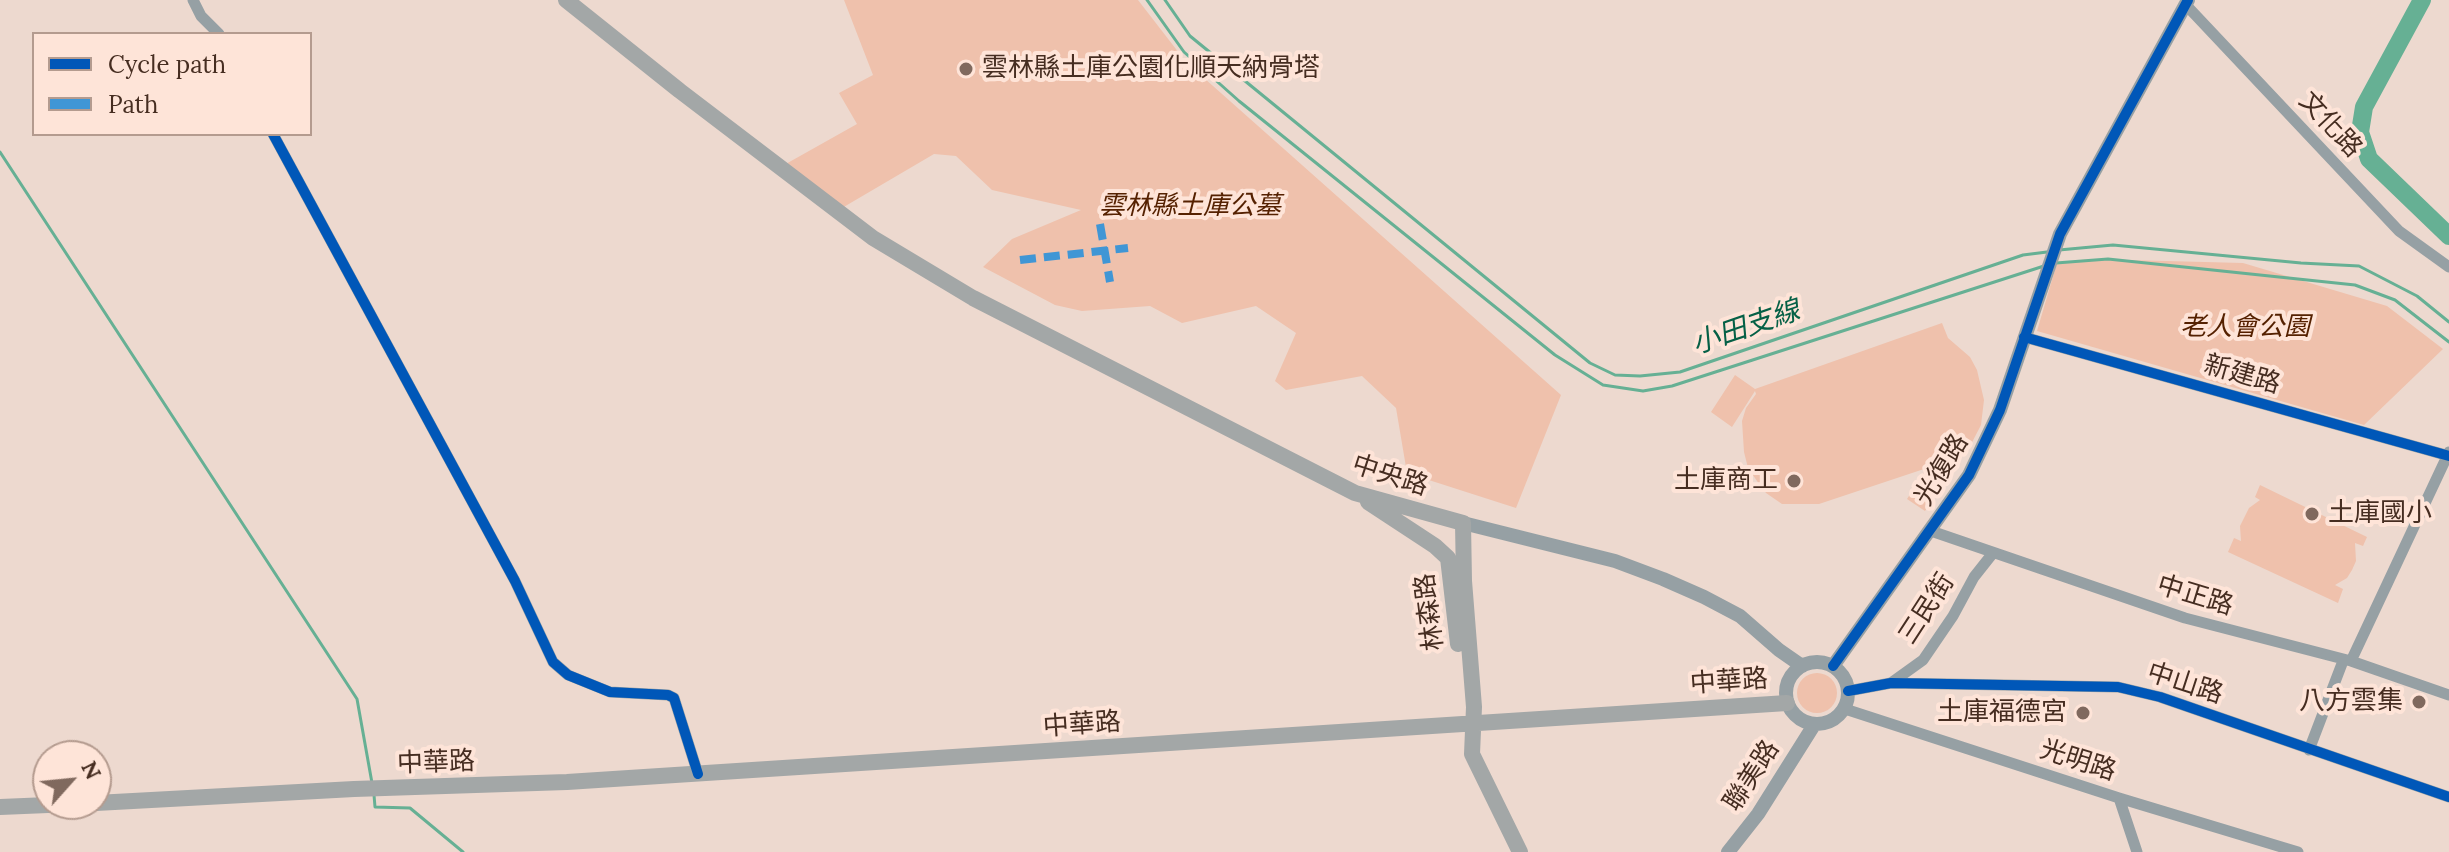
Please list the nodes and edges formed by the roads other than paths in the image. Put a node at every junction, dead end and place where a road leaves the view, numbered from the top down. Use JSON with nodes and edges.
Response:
{"nodes":[{"id":1,"x":193,"y":0,"type":"edge"},
{"id":2,"x":566,"y":0,"type":"edge"},
{"id":3,"x":2185,"y":2,"type":"edge"},
{"id":4,"x":217,"y":32,"type":"edge"},
{"id":5,"x":274,"y":136,"type":"edge"},
{"id":6,"x":2449,"y":267,"type":"edge"},
{"id":7,"x":2024,"y":337,"type":"junction"},
{"id":8,"x":2448,"y":455,"type":"edge"},
{"id":9,"x":1355,"y":493,"type":"junction"},
{"id":10,"x":1463,"y":523,"type":"junction"},
{"id":11,"x":1931,"y":531,"type":"junction"},
{"id":12,"x":1993,"y":553,"type":"junction"},
{"id":13,"x":2347,"y":661,"type":"junction"},
{"id":14,"x":1802,"y":666,"type":"junction"},
{"id":15,"x":1833,"y":666,"type":"junction"},
{"id":16,"x":1891,"y":683,"type":"junction"},
{"id":17,"x":1848,"y":691,"type":"junction"},
{"id":18,"x":2449,"y":695,"type":"edge"},
{"id":19,"x":1787,"y":703,"type":"junction"},
{"id":20,"x":1845,"y":709,"type":"junction"},
{"id":21,"x":1472,"y":724,"type":"junction"},
{"id":22,"x":1814,"y":725,"type":"junction"},
{"id":23,"x":2309,"y":750,"type":"junction"},
{"id":24,"x":698,"y":774,"type":"junction"},
{"id":25,"x":2449,"y":797,"type":"edge"},
{"id":26,"x":2119,"y":798,"type":"junction"},
{"id":27,"x":112,"y":802,"type":"edge"},
{"id":28,"x":32,"y":806,"type":"edge"},
{"id":29,"x":0,"y":807,"type":"edge"},
{"id":30,"x":1520,"y":852,"type":"edge"},
{"id":31,"x":1728,"y":852,"type":"edge"},
{"id":32,"x":2137,"y":852,"type":"edge"},
{"id":33,"x":2298,"y":852,"type":"edge"}],
"edges":[{"from":1,"to":4,"type":"street"},
{"from":2,"to":9,"type":"main road","name":"中央路"},
{"from":3,"to":6,"type":"street","name":"文化路"},
{"from":3,"to":7,"type":"street","name":"光復路"},
{"from":5,"to":24,"type":"street"},
{"from":7,"to":8,"type":"street","name":"新建路"},
{"from":7,"to":11,"type":"street","name":"光復路"},
{"from":8,"to":13,"type":"street"},
{"from":9,"to":10,"type":"main road","name":"中央路"},
{"from":9,"to":21,"type":"main road","name":"林森路"},
{"from":10,"to":14,"type":"street","name":"中央路"},
{"from":10,"to":21,"type":"main road","name":"林森路"},
{"from":11,"to":12,"type":"street","name":"中正路"},
{"from":11,"to":15,"type":"street","name":"光復路"},
{"from":12,"to":13,"type":"street","name":"中正路"},
{"from":12,"to":16,"type":"street","name":"三民街"},
{"from":13,"to":18,"type":"street","name":"中正路"},
{"from":13,"to":23,"type":"street"},
{"from":14,"to":15,"type":"street"},
{"from":14,"to":19,"type":"street"},
{"from":15,"to":17,"type":"street"},
{"from":16,"to":17,"type":"street","name":"中山路"},
{"from":16,"to":23,"type":"street","name":"中山路"},
{"from":17,"to":20,"type":"street"},
{"from":19,"to":21,"type":"main road","name":"中華路"},
{"from":19,"to":22,"type":"street"},
{"from":20,"to":22,"type":"street"},
{"from":20,"to":26,"type":"street","name":"光明路"},
{"from":21,"to":24,"type":"main road","name":"中華路"},
{"from":21,"to":30,"type":"main road","name":"林森路"},
{"from":22,"to":31,"type":"street","name":"聯美路"},
{"from":23,"to":25,"type":"street","name":"中山路"},
{"from":24,"to":27,"type":"main road","name":"中華路"},
{"from":26,"to":32,"type":"street"},
{"from":26,"to":33,"type":"street","name":"光明路"},
{"from":28,"to":29,"type":"main road"}]}
